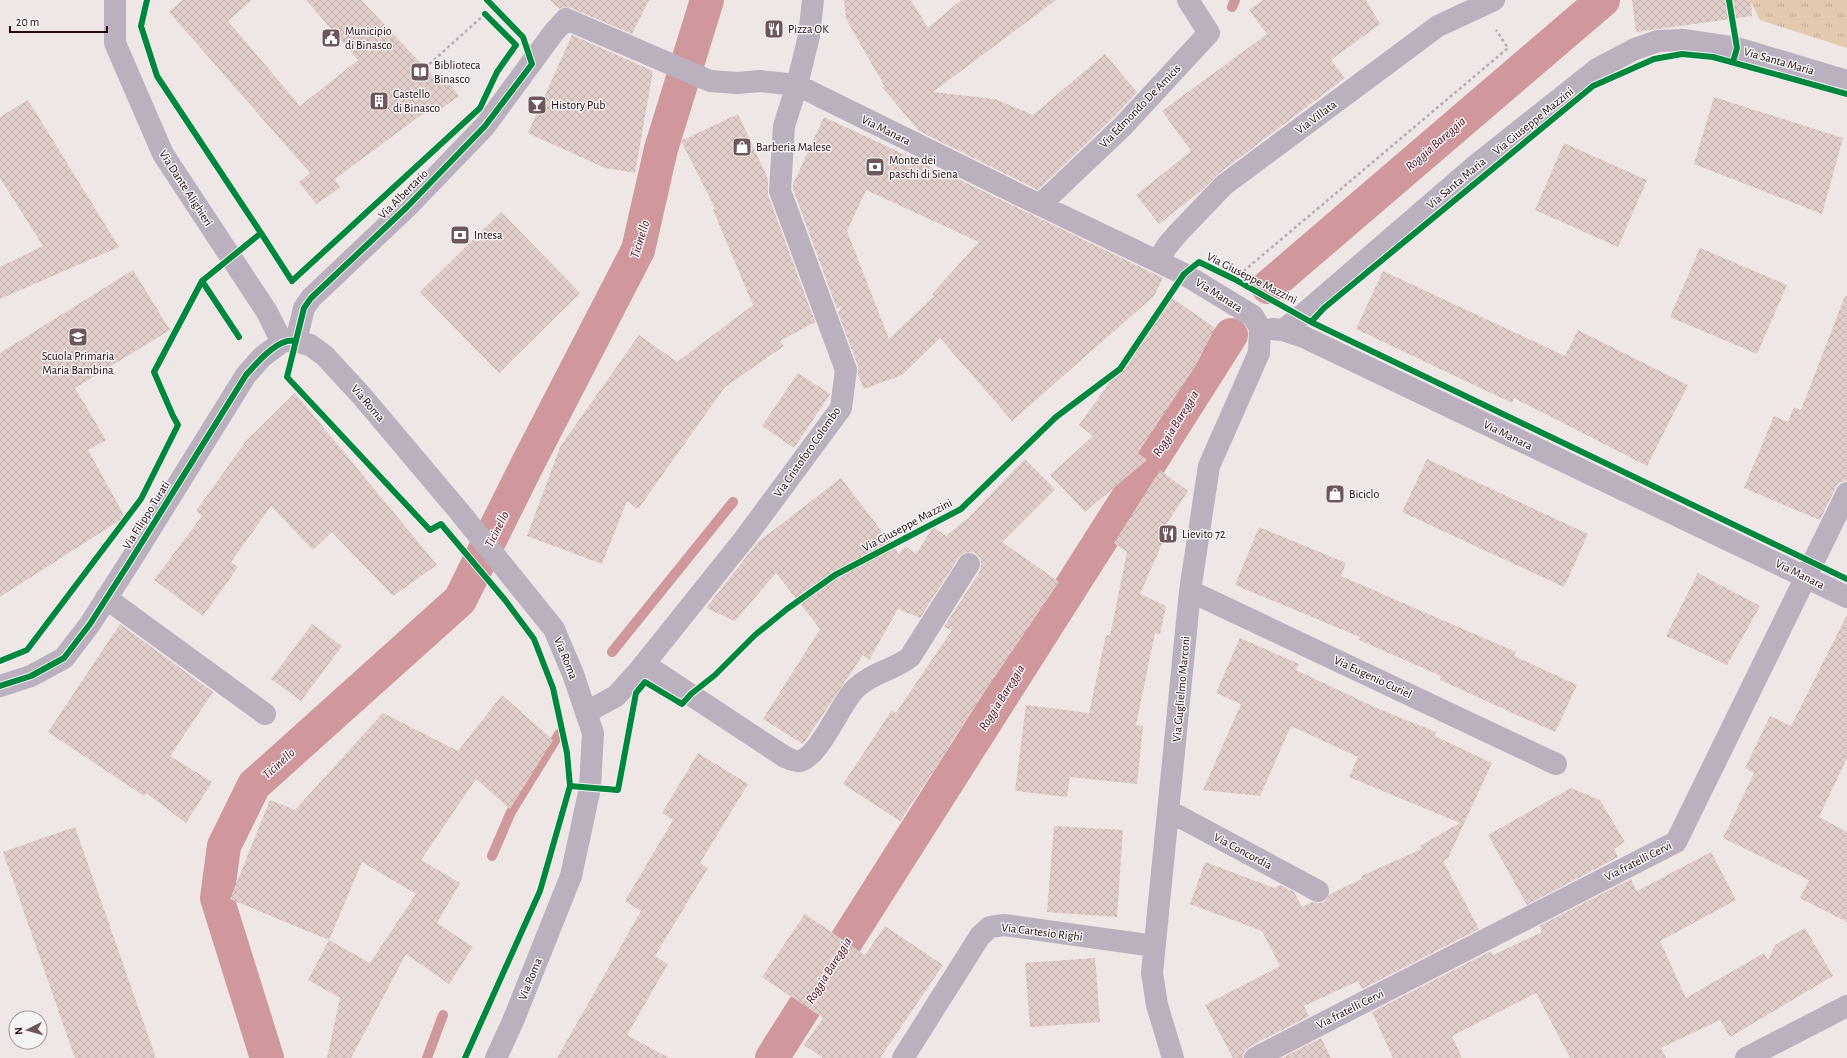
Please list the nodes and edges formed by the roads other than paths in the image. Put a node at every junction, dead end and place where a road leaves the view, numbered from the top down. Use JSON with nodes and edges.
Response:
{"nodes":[{"id":1,"x":115,"y":0,"type":"edge"},
{"id":2,"x":813,"y":0,"type":"edge"},
{"id":3,"x":1188,"y":0,"type":"edge"},
{"id":4,"x":1488,"y":3,"type":"edge"},
{"id":5,"x":532,"y":64,"type":"joint"},
{"id":6,"x":1847,"y":81,"type":"edge"},
{"id":7,"x":797,"y":85,"type":"junction"},
{"id":8,"x":1040,"y":205,"type":"junction"},
{"id":9,"x":1158,"y":261,"type":"junction"},
{"id":10,"x":1260,"y":328,"type":"junction"},
{"id":11,"x":1283,"y":330,"type":"junction"},
{"id":12,"x":289,"y":341,"type":"junction"},
{"id":13,"x":1847,"y":493,"type":"edge"},
{"id":14,"x":969,"y":564,"type":"dead end"},
{"id":15,"x":1805,"y":577,"type":"junction"},
{"id":16,"x":1190,"y":591,"type":"junction"},
{"id":17,"x":1847,"y":597,"type":"edge"},
{"id":18,"x":106,"y":598,"type":"junction"},
{"id":19,"x":644,"y":664,"type":"junction"},
{"id":20,"x":0,"y":686,"type":"edge"},
{"id":21,"x":587,"y":712,"type":"junction"},
{"id":22,"x":264,"y":714,"type":"dead end"},
{"id":23,"x":1556,"y":764,"type":"dead end"},
{"id":24,"x":1168,"y":811,"type":"junction"},
{"id":25,"x":1318,"y":891,"type":"dead end"},
{"id":26,"x":1154,"y":946,"type":"junction"},
{"id":27,"x":1847,"y":1006,"type":"edge"},
{"id":28,"x":496,"y":1058,"type":"edge"},
{"id":29,"x":903,"y":1058,"type":"edge"},
{"id":30,"x":1173,"y":1058,"type":"edge"},
{"id":31,"x":1255,"y":1058,"type":"edge"},
{"id":32,"x":1746,"y":1058,"type":"edge"}],
"edges":[{"from":1,"to":12,"type":"street","name":"Via Dante Alighieri"},
{"from":2,"to":7,"type":"street","name":"Via Cristoforo Colombo"},
{"from":3,"to":8,"type":"street","name":"Via Edmondo De Amicis"},
{"from":4,"to":9,"type":"street","name":"Via Villata"},
{"from":5,"to":7,"type":"street","name":"Via Manara"},
{"from":5,"to":12,"type":"street","name":"Via Albertario"},
{"from":6,"to":11,"type":"street","name":"Via Santa Maria"},
{"from":7,"to":8,"type":"street","name":"Via Manara"},
{"from":7,"to":19,"type":"street","name":"Via Cristoforo Colombo"},
{"from":8,"to":9,"type":"street","name":"Via Manara"},
{"from":9,"to":10,"type":"street","name":"Via Manara"},
{"from":10,"to":11,"type":"street","name":"Via Manara"},
{"from":10,"to":16,"type":"street","name":"Via Guglielmo Marconi"},
{"from":11,"to":15,"type":"street","name":"Via Manara"},
{"from":12,"to":18,"type":"street","name":"Via Filippo Turati"},
{"from":12,"to":21,"type":"street","name":"Via Roma"},
{"from":13,"to":15,"type":"street","name":"Via fratelli Cervi"},
{"from":14,"to":19,"type":"street"},
{"from":15,"to":17,"type":"street","name":"Via Manara"},
{"from":15,"to":31,"type":"street","name":"Via fratelli Cervi"},
{"from":16,"to":23,"type":"street","name":"Via Eugenio Curiel"},
{"from":16,"to":24,"type":"street","name":"Via Guglielmo Marconi"},
{"from":18,"to":20,"type":"street","name":"Via Filippo Turati"},
{"from":18,"to":22,"type":"street"},
{"from":19,"to":21,"type":"street","name":"Via Cristoforo Colombo"},
{"from":21,"to":28,"type":"street","name":"Via Roma"},
{"from":24,"to":25,"type":"street","name":"Via Concordia"},
{"from":24,"to":26,"type":"street","name":"Via Guglielmo Marconi"},
{"from":26,"to":29,"type":"street","name":"Via Cartesio Righi"},
{"from":26,"to":30,"type":"street","name":"Via Guglielmo Marconi"},
{"from":27,"to":32,"type":"street"}]}
